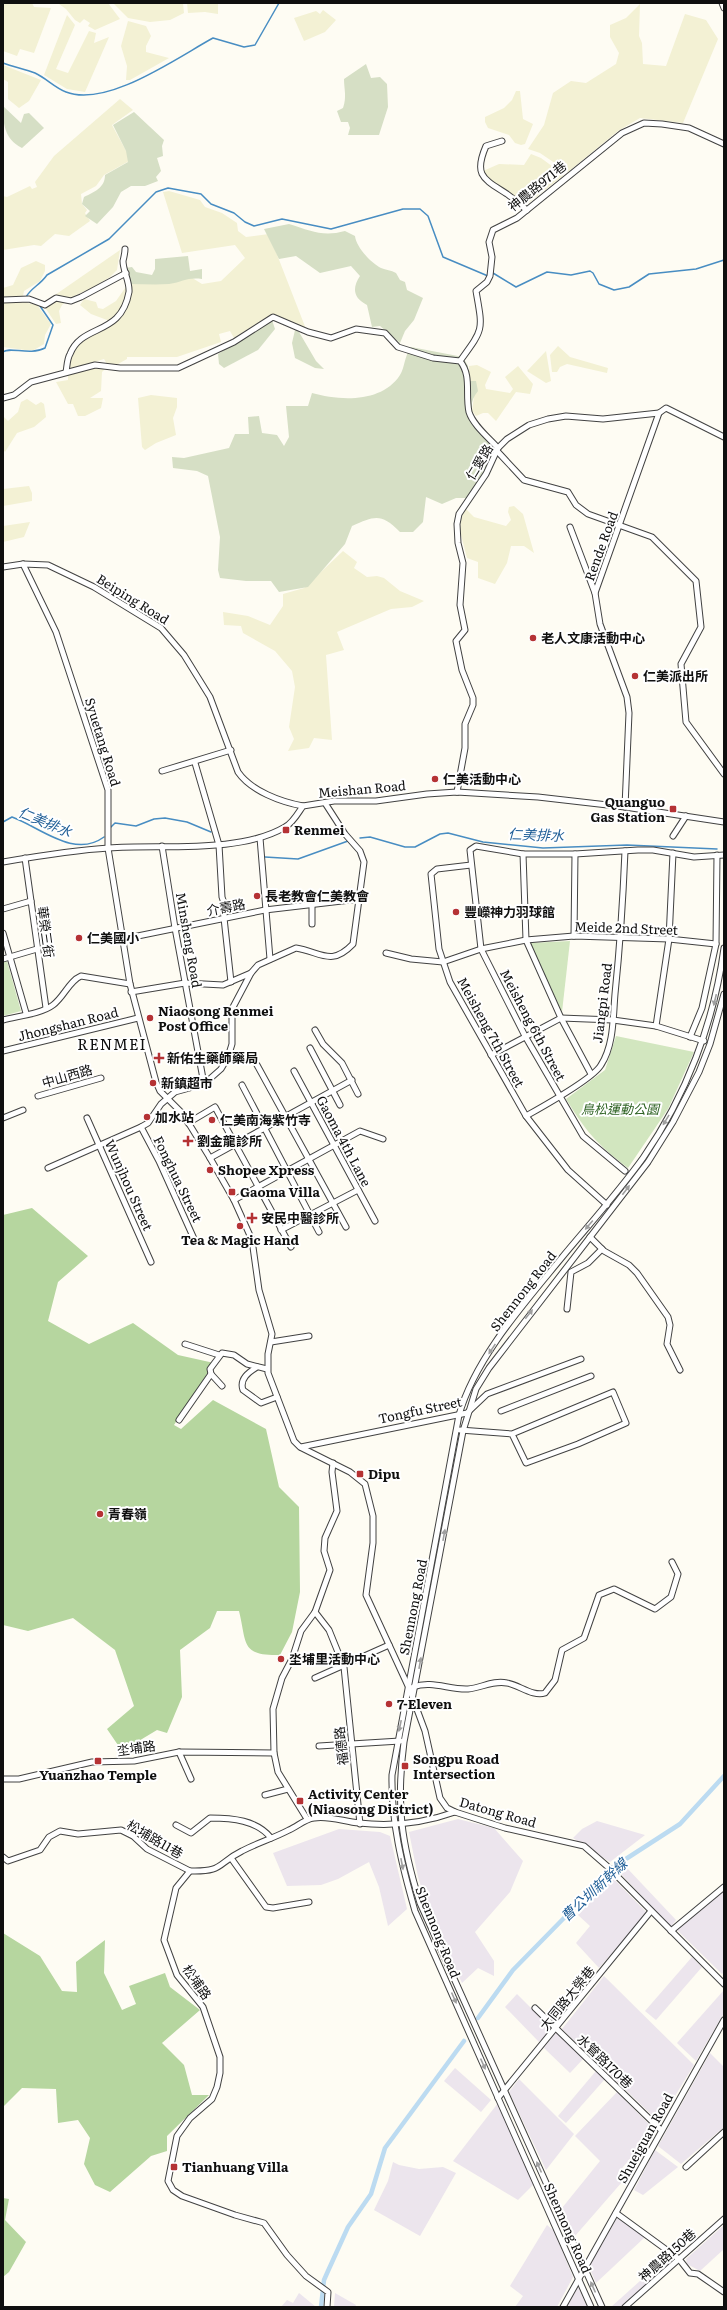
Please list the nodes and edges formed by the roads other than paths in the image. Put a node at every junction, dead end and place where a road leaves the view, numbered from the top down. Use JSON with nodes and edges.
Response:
{"nodes":[{"id":1,"x":722,"y":3,"type":"edge"},
{"id":2,"x":724,"y":8,"type":"edge"},
{"id":3,"x":502,"y":141,"type":"dead end"},
{"id":4,"x":724,"y":144,"type":"edge"},
{"id":5,"x":527,"y":210,"type":"junction"},
{"id":6,"x":125,"y":249,"type":"dead end"},
{"id":7,"x":126,"y":273,"type":"junction"},
{"id":8,"x":3,"y":300,"type":"edge"},
{"id":9,"x":460,"y":361,"type":"junction"},
{"id":10,"x":66,"y":372,"type":"junction"},
{"id":11,"x":3,"y":398,"type":"edge"},
{"id":12,"x":659,"y":413,"type":"junction"},
{"id":13,"x":724,"y":437,"type":"edge"},
{"id":14,"x":497,"y":450,"type":"junction"},
{"id":15,"x":620,"y":525,"type":"junction"},
{"id":16,"x":570,"y":527,"type":"dead end"},
{"id":17,"x":23,"y":564,"type":"junction"},
{"id":18,"x":3,"y":567,"type":"edge"},
{"id":19,"x":595,"y":593,"type":"junction"},
{"id":20,"x":230,"y":750,"type":"junction"},
{"id":21,"x":195,"y":763,"type":"junction"},
{"id":22,"x":162,"y":772,"type":"dead end"},
{"id":23,"x":724,"y":774,"type":"edge"},
{"id":24,"x":457,"y":792,"type":"junction"},
{"id":25,"x":325,"y":803,"type":"junction"},
{"id":26,"x":303,"y":806,"type":"junction"},
{"id":27,"x":625,"y":807,"type":"junction"},
{"id":28,"x":686,"y":816,"type":"junction"},
{"id":29,"x":724,"y":822,"type":"edge"},
{"id":30,"x":673,"y":836,"type":"dead end"},
{"id":31,"x":260,"y":838,"type":"junction"},
{"id":32,"x":219,"y":845,"type":"junction"},
{"id":33,"x":162,"y":846,"type":"junction"},
{"id":34,"x":108,"y":848,"type":"junction"},
{"id":35,"x":626,"y":851,"type":"junction"},
{"id":36,"x":673,"y":853,"type":"junction"},
{"id":37,"x":523,"y":854,"type":"junction"},
{"id":38,"x":575,"y":854,"type":"junction"},
{"id":39,"x":717,"y":855,"type":"junction"},
{"id":40,"x":724,"y":855,"type":"edge"},
{"id":41,"x":25,"y":858,"type":"junction"},
{"id":42,"x":3,"y":862,"type":"edge"},
{"id":43,"x":471,"y":865,"type":"junction"},
{"id":44,"x":359,"y":899,"type":"junction"},
{"id":45,"x":31,"y":901,"type":"junction"},
{"id":46,"x":312,"y":904,"type":"junction"},
{"id":47,"x":3,"y":909,"type":"edge"},
{"id":48,"x":265,"y":910,"type":"junction"},
{"id":49,"x":224,"y":918,"type":"junction"},
{"id":50,"x":312,"y":924,"type":"dead end"},
{"id":51,"x":175,"y":928,"type":"junction"},
{"id":52,"x":3,"y":932,"type":"edge"},
{"id":53,"x":574,"y":936,"type":"junction"},
{"id":54,"x":621,"y":937,"type":"junction"},
{"id":55,"x":123,"y":939,"type":"junction"},
{"id":56,"x":669,"y":939,"type":"junction"},
{"id":57,"x":526,"y":940,"type":"junction"},
{"id":58,"x":716,"y":944,"type":"junction"},
{"id":59,"x":724,"y":948,"type":"edge"},
{"id":60,"x":37,"y":949,"type":"junction"},
{"id":61,"x":481,"y":949,"type":"junction"},
{"id":62,"x":386,"y":952,"type":"dead end"},
{"id":63,"x":10,"y":957,"type":"junction"},
{"id":64,"x":3,"y":958,"type":"edge"},
{"id":65,"x":270,"y":958,"type":"junction"},
{"id":66,"x":443,"y":962,"type":"junction"},
{"id":67,"x":251,"y":973,"type":"junction"},
{"id":68,"x":231,"y":982,"type":"junction"},
{"id":69,"x":185,"y":983,"type":"junction"},
{"id":70,"x":130,"y":984,"type":"junction"},
{"id":71,"x":132,"y":992,"type":"junction"},
{"id":72,"x":724,"y":994,"type":"edge"},
{"id":73,"x":46,"y":1008,"type":"junction"},
{"id":74,"x":26,"y":1013,"type":"junction"},
{"id":75,"x":138,"y":1018,"type":"junction"},
{"id":76,"x":561,"y":1018,"type":"junction"},
{"id":77,"x":3,"y":1020,"type":"edge"},
{"id":78,"x":613,"y":1020,"type":"junction"},
{"id":79,"x":656,"y":1026,"type":"junction"},
{"id":80,"x":315,"y":1030,"type":"dead end"},
{"id":81,"x":525,"y":1036,"type":"junction"},
{"id":82,"x":690,"y":1037,"type":"junction"},
{"id":83,"x":702,"y":1040,"type":"junction"},
{"id":84,"x":710,"y":1044,"type":"junction"},
{"id":85,"x":310,"y":1048,"type":"dead end"},
{"id":86,"x":3,"y":1051,"type":"edge"},
{"id":87,"x":492,"y":1055,"type":"junction"},
{"id":88,"x":257,"y":1065,"type":"dead end"},
{"id":89,"x":294,"y":1071,"type":"dead end"},
{"id":90,"x":591,"y":1074,"type":"junction"},
{"id":91,"x":101,"y":1078,"type":"dead end"},
{"id":92,"x":352,"y":1080,"type":"junction"},
{"id":93,"x":204,"y":1084,"type":"junction"},
{"id":94,"x":242,"y":1086,"type":"dead end"},
{"id":95,"x":333,"y":1090,"type":"junction"},
{"id":96,"x":358,"y":1094,"type":"dead end"},
{"id":97,"x":38,"y":1096,"type":"dead end"},
{"id":98,"x":560,"y":1097,"type":"junction"},
{"id":99,"x":167,"y":1099,"type":"junction"},
{"id":100,"x":311,"y":1103,"type":"junction"},
{"id":101,"x":340,"y":1105,"type":"dead end"},
{"id":102,"x":23,"y":1110,"type":"dead end"},
{"id":103,"x":526,"y":1116,"type":"junction"},
{"id":104,"x":285,"y":1117,"type":"junction"},
{"id":105,"x":3,"y":1118,"type":"edge"},
{"id":106,"x":87,"y":1118,"type":"dead end"},
{"id":107,"x":188,"y":1123,"type":"junction"},
{"id":108,"x":140,"y":1127,"type":"junction"},
{"id":109,"x":264,"y":1128,"type":"junction"},
{"id":110,"x":383,"y":1139,"type":"dead end"},
{"id":111,"x":236,"y":1144,"type":"junction"},
{"id":112,"x":334,"y":1144,"type":"junction"},
{"id":113,"x":100,"y":1147,"type":"junction"},
{"id":114,"x":210,"y":1158,"type":"junction"},
{"id":115,"x":309,"y":1158,"type":"junction"},
{"id":116,"x":48,"y":1168,"type":"dead end"},
{"id":117,"x":286,"y":1171,"type":"junction"},
{"id":118,"x":625,"y":1171,"type":"dead end"},
{"id":119,"x":259,"y":1186,"type":"junction"},
{"id":120,"x":358,"y":1190,"type":"junction"},
{"id":121,"x":234,"y":1200,"type":"junction"},
{"id":122,"x":333,"y":1203,"type":"junction"},
{"id":123,"x":606,"y":1204,"type":"junction"},
{"id":124,"x":612,"y":1209,"type":"junction"},
{"id":125,"x":309,"y":1215,"type":"junction"},
{"id":126,"x":375,"y":1221,"type":"dead end"},
{"id":127,"x":346,"y":1227,"type":"dead end"},
{"id":128,"x":281,"y":1230,"type":"junction"},
{"id":129,"x":319,"y":1232,"type":"dead end"},
{"id":130,"x":590,"y":1237,"type":"junction"},
{"id":131,"x":195,"y":1241,"type":"dead end"},
{"id":132,"x":291,"y":1247,"type":"dead end"},
{"id":133,"x":602,"y":1249,"type":"junction"},
{"id":134,"x":151,"y":1262,"type":"dead end"},
{"id":135,"x":568,"y":1309,"type":"dead end"},
{"id":136,"x":309,"y":1336,"type":"dead end"},
{"id":137,"x":271,"y":1342,"type":"junction"},
{"id":138,"x":185,"y":1344,"type":"dead end"},
{"id":139,"x":219,"y":1355,"type":"junction"},
{"id":140,"x":581,"y":1358,"type":"dead end"},
{"id":141,"x":257,"y":1367,"type":"junction"},
{"id":142,"x":267,"y":1369,"type":"junction"},
{"id":143,"x":680,"y":1370,"type":"dead end"},
{"id":144,"x":210,"y":1374,"type":"junction"},
{"id":145,"x":591,"y":1376,"type":"dead end"},
{"id":146,"x":222,"y":1386,"type":"dead end"},
{"id":147,"x":277,"y":1397,"type":"junction"},
{"id":148,"x":501,"y":1411,"type":"dead end"},
{"id":149,"x":467,"y":1413,"type":"junction"},
{"id":150,"x":460,"y":1415,"type":"junction"},
{"id":151,"x":179,"y":1420,"type":"dead end"},
{"id":152,"x":457,"y":1429,"type":"junction"},
{"id":153,"x":463,"y":1431,"type":"junction"},
{"id":154,"x":512,"y":1434,"type":"junction"},
{"id":155,"x":300,"y":1447,"type":"junction"},
{"id":156,"x":333,"y":1463,"type":"junction"},
{"id":157,"x":672,"y":1562,"type":"dead end"},
{"id":158,"x":315,"y":1612,"type":"junction"},
{"id":159,"x":389,"y":1645,"type":"junction"},
{"id":160,"x":344,"y":1667,"type":"junction"},
{"id":161,"x":315,"y":1678,"type":"dead end"},
{"id":162,"x":416,"y":1686,"type":"junction"},
{"id":163,"x":409,"y":1688,"type":"junction"},
{"id":164,"x":413,"y":1702,"type":"junction"},
{"id":165,"x":397,"y":1740,"type":"junction"},
{"id":166,"x":404,"y":1742,"type":"junction"},
{"id":167,"x":352,"y":1744,"type":"junction"},
{"id":168,"x":319,"y":1746,"type":"dead end"},
{"id":169,"x":179,"y":1752,"type":"junction"},
{"id":170,"x":274,"y":1753,"type":"junction"},
{"id":171,"x":3,"y":1779,"type":"edge"},
{"id":172,"x":191,"y":1779,"type":"dead end"},
{"id":173,"x":288,"y":1789,"type":"junction"},
{"id":174,"x":265,"y":1795,"type":"dead end"},
{"id":175,"x":456,"y":1812,"type":"junction"},
{"id":176,"x":307,"y":1820,"type":"junction"},
{"id":177,"x":360,"y":1824,"type":"junction"},
{"id":178,"x":176,"y":1825,"type":"dead end"},
{"id":179,"x":394,"y":1826,"type":"junction"},
{"id":180,"x":401,"y":1826,"type":"junction"},
{"id":181,"x":271,"y":1838,"type":"junction"},
{"id":182,"x":3,"y":1857,"type":"edge"},
{"id":183,"x":231,"y":1858,"type":"junction"},
{"id":184,"x":190,"y":1871,"type":"junction"},
{"id":185,"x":724,"y":1887,"type":"edge"},
{"id":186,"x":309,"y":1902,"type":"dead end"},
{"id":187,"x":651,"y":1911,"type":"junction"},
{"id":188,"x":671,"y":1931,"type":"junction"},
{"id":189,"x":724,"y":1984,"type":"edge"},
{"id":190,"x":535,"y":2008,"type":"dead end"},
{"id":191,"x":724,"y":2020,"type":"edge"},
{"id":192,"x":556,"y":2029,"type":"junction"},
{"id":193,"x":504,"y":2091,"type":"junction"},
{"id":194,"x":498,"y":2098,"type":"junction"},
{"id":195,"x":661,"y":2130,"type":"junction"},
{"id":196,"x":724,"y":2132,"type":"edge"},
{"id":197,"x":686,"y":2167,"type":"dead end"},
{"id":198,"x":616,"y":2213,"type":"junction"},
{"id":199,"x":724,"y":2219,"type":"edge"},
{"id":200,"x":679,"y":2259,"type":"junction"},
{"id":201,"x":584,"y":2267,"type":"junction"},
{"id":202,"x":578,"y":2279,"type":"junction"},
{"id":203,"x":724,"y":2292,"type":"edge"},
{"id":204,"x":327,"y":2307,"type":"edge"},
{"id":205,"x":563,"y":2307,"type":"edge"},
{"id":206,"x":591,"y":2307,"type":"edge"},
{"id":207,"x":602,"y":2307,"type":"edge"},
{"id":208,"x":625,"y":2307,"type":"edge"}],
"edges":[{"from":1,"to":2,"type":"street"},
{"from":3,"to":5,"type":"street"},
{"from":4,"to":5,"type":"street","name":"神農路971巷"},
{"from":5,"to":9,"type":"street","name":"神農路971巷"},
{"from":6,"to":7,"type":"street"},
{"from":7,"to":8,"type":"street"},
{"from":7,"to":10,"type":"street"},
{"from":9,"to":10,"type":"street"},
{"from":9,"to":14,"type":"street"},
{"from":10,"to":11,"type":"street"},
{"from":12,"to":13,"type":"street"},
{"from":12,"to":14,"type":"street","name":"仁愛路"},
{"from":12,"to":15,"type":"street","name":"Rende Road"},
{"from":14,"to":15,"type":"street"},
{"from":14,"to":24,"type":"street","name":"仁愛路"},
{"from":15,"to":19,"type":"street","name":"Rende Road"},
{"from":15,"to":23,"type":"street"},
{"from":16,"to":19,"type":"street"},
{"from":17,"to":18,"type":"street","name":"Beiping Road"},
{"from":17,"to":20,"type":"street","name":"Beiping Road"},
{"from":17,"to":34,"type":"street","name":"Syuetang Road"},
{"from":19,"to":27,"type":"street","name":"Rende Road"},
{"from":20,"to":21,"type":"street"},
{"from":20,"to":26,"type":"street","name":"Beiping Road"},
{"from":21,"to":22,"type":"street"},
{"from":21,"to":32,"type":"street"},
{"from":24,"to":25,"type":"street","name":"Meishan Road"},
{"from":24,"to":27,"type":"street","name":"Meishan Road"},
{"from":25,"to":26,"type":"street","name":"Meishan Road"},
{"from":25,"to":44,"type":"street"},
{"from":26,"to":31,"type":"street","name":"Meishan Road"},
{"from":27,"to":28,"type":"street","name":"Meishan Road"},
{"from":28,"to":29,"type":"street","name":"Meishan Road"},
{"from":28,"to":30,"type":"street"},
{"from":31,"to":32,"type":"street","name":"Meishan Road"},
{"from":31,"to":48,"type":"street"},
{"from":32,"to":33,"type":"street","name":"Meishan Road"},
{"from":32,"to":49,"type":"street"},
{"from":33,"to":34,"type":"street","name":"Meishan Road"},
{"from":33,"to":51,"type":"street","name":"Minsheng Road"},
{"from":34,"to":41,"type":"street","name":"Meishan Road"},
{"from":34,"to":55,"type":"street","name":"Syuetang Road"},
{"from":35,"to":36,"type":"street"},
{"from":35,"to":38,"type":"street"},
{"from":35,"to":54,"type":"street","name":"Jiangpi Road"},
{"from":36,"to":39,"type":"street"},
{"from":36,"to":56,"type":"street"},
{"from":37,"to":38,"type":"street"},
{"from":37,"to":43,"type":"street","name":"Meisheng 6th Street"},
{"from":37,"to":57,"type":"street"},
{"from":38,"to":53,"type":"street"},
{"from":39,"to":40,"type":"street"},
{"from":39,"to":58,"type":"street"},
{"from":41,"to":42,"type":"street","name":"Meishan Road"},
{"from":41,"to":45,"type":"street","name":"華榮三街"},
{"from":43,"to":61,"type":"street","name":"Meisheng 6th Street"},
{"from":43,"to":66,"type":"street","name":"Meisheng 7th Street"},
{"from":44,"to":46,"type":"street","name":"介壽路"},
{"from":44,"to":65,"type":"street"},
{"from":45,"to":47,"type":"street"},
{"from":45,"to":60,"type":"street","name":"華榮三街"},
{"from":46,"to":48,"type":"street","name":"介壽路"},
{"from":46,"to":50,"type":"street"},
{"from":48,"to":49,"type":"street","name":"介壽路"},
{"from":48,"to":65,"type":"street"},
{"from":49,"to":51,"type":"street","name":"介壽路"},
{"from":49,"to":68,"type":"street"},
{"from":51,"to":55,"type":"street","name":"介壽路"},
{"from":51,"to":69,"type":"street","name":"Minsheng Road"},
{"from":52,"to":63,"type":"street"},
{"from":53,"to":54,"type":"street","name":"Meide 2nd Street"},
{"from":53,"to":57,"type":"street","name":"Meide 2nd Street"},
{"from":54,"to":56,"type":"street","name":"Meide 2nd Street"},
{"from":54,"to":78,"type":"street","name":"Jiangpi Road"},
{"from":55,"to":70,"type":"street","name":"Syuetang Road"},
{"from":56,"to":58,"type":"street","name":"Meide 2nd Street"},
{"from":56,"to":79,"type":"street"},
{"from":57,"to":61,"type":"street","name":"Meide 2nd Street"},
{"from":57,"to":76,"type":"street"},
{"from":58,"to":82,"type":"street"},
{"from":59,"to":83,"type":"street","name":"Shennong Road","one_way":true},
{"from":60,"to":63,"type":"street"},
{"from":60,"to":73,"type":"street","name":"華榮三街"},
{"from":61,"to":66,"type":"street","name":"Meide 2nd Street"},
{"from":61,"to":81,"type":"street","name":"Meisheng 6th Street"},
{"from":62,"to":66,"type":"street"},
{"from":63,"to":64,"type":"street"},
{"from":63,"to":74,"type":"street"},
{"from":65,"to":67,"type":"street"},
{"from":66,"to":87,"type":"street","name":"Meisheng 7th Street"},
{"from":67,"to":68,"type":"street"},
{"from":67,"to":93,"type":"street"},
{"from":68,"to":69,"type":"street"},
{"from":69,"to":71,"type":"street"},
{"from":69,"to":93,"type":"street","name":"Minsheng Road"},
{"from":70,"to":71,"type":"street","name":"Syuetang Road"},
{"from":70,"to":73,"type":"street"},
{"from":71,"to":75,"type":"street","name":"Syuetang Road"},
{"from":72,"to":84,"type":"street","name":"Shennong Road"},
{"from":73,"to":74,"type":"street"},
{"from":74,"to":77,"type":"street"},
{"from":75,"to":86,"type":"street","name":"Jhongshan Road"},
{"from":75,"to":99,"type":"street","name":"Syuetang Road"},
{"from":76,"to":78,"type":"street"},
{"from":76,"to":81,"type":"street"},
{"from":76,"to":90,"type":"street"},
{"from":78,"to":79,"type":"street"},
{"from":78,"to":90,"type":"street","name":"Jiangpi Road"},
{"from":79,"to":82,"type":"street"},
{"from":80,"to":92,"type":"street"},
{"from":81,"to":87,"type":"street"},
{"from":81,"to":98,"type":"street","name":"Meisheng 6th Street"},
{"from":82,"to":83,"type":"street"},
{"from":83,"to":84,"type":"street"},
{"from":83,"to":123,"type":"street","name":"Shennong Road","one_way":true},
{"from":124,"to":84,"type":"street","name":"Shennong Road","one_way":true},
{"from":85,"to":95,"type":"street"},
{"from":87,"to":103,"type":"street","name":"Meisheng 7th Street"},
{"from":88,"to":104,"type":"street"},
{"from":89,"to":100,"type":"street","name":"Gaoma 4th Lane"},
{"from":90,"to":98,"type":"street","name":"Jiangpi Road"},
{"from":91,"to":97,"type":"street","name":"中山西路"},
{"from":92,"to":95,"type":"street"},
{"from":92,"to":96,"type":"street"},
{"from":93,"to":99,"type":"street"},
{"from":94,"to":109,"type":"street"},
{"from":95,"to":100,"type":"street"},
{"from":95,"to":101,"type":"street"},
{"from":98,"to":103,"type":"street","name":"Jiangpi Road"},
{"from":98,"to":118,"type":"street","name":"Meisheng 6th Street"},
{"from":99,"to":107,"type":"street","name":"Syuetang Road"},
{"from":99,"to":108,"type":"street"},
{"from":100,"to":104,"type":"street"},
{"from":100,"to":112,"type":"street","name":"Gaoma 4th Lane"},
{"from":102,"to":105,"type":"street"},
{"from":103,"to":123,"type":"street","name":"Meisheng 7th Street"},
{"from":104,"to":109,"type":"street"},
{"from":104,"to":115,"type":"street"},
{"from":106,"to":113,"type":"street","name":"Wunjhou Street"},
{"from":107,"to":111,"type":"street"},
{"from":107,"to":114,"type":"street","name":"Syuetang Road"},
{"from":108,"to":113,"type":"street"},
{"from":108,"to":131,"type":"street","name":"Fonghua Street"},
{"from":109,"to":111,"type":"street"},
{"from":109,"to":117,"type":"street"},
{"from":110,"to":112,"type":"street"},
{"from":111,"to":114,"type":"street"},
{"from":111,"to":119,"type":"street"},
{"from":112,"to":115,"type":"street"},
{"from":112,"to":120,"type":"street","name":"Gaoma 4th Lane"},
{"from":113,"to":116,"type":"street"},
{"from":113,"to":134,"type":"street","name":"Wunjhou Street"},
{"from":114,"to":121,"type":"street","name":"Syuetang Road"},
{"from":115,"to":117,"type":"street"},
{"from":115,"to":122,"type":"street"},
{"from":117,"to":119,"type":"street"},
{"from":117,"to":125,"type":"street"},
{"from":119,"to":121,"type":"street"},
{"from":119,"to":128,"type":"street"},
{"from":120,"to":122,"type":"street"},
{"from":120,"to":126,"type":"street","name":"Gaoma 4th Lane"},
{"from":121,"to":137,"type":"street","name":"Syuetang Road"},
{"from":122,"to":125,"type":"street"},
{"from":122,"to":127,"type":"street"},
{"from":123,"to":124,"type":"street","name":"Meisheng 7th Street"},
{"from":123,"to":150,"type":"street","name":"Shennong Road","one_way":true},
{"from":124,"to":130,"type":"street","name":"Shennong Road"},
{"from":125,"to":128,"type":"street"},
{"from":125,"to":129,"type":"street"},
{"from":128,"to":132,"type":"street"},
{"from":130,"to":133,"type":"street"},
{"from":149,"to":130,"type":"street","name":"Shennong Road","one_way":true},
{"from":133,"to":135,"type":"street"},
{"from":133,"to":143,"type":"street"},
{"from":136,"to":137,"type":"street"},
{"from":137,"to":142,"type":"street"},
{"from":138,"to":139,"type":"street"},
{"from":139,"to":141,"type":"street"},
{"from":139,"to":144,"type":"street"},
{"from":140,"to":149,"type":"street","name":"Tongfu Street"},
{"from":141,"to":142,"type":"street"},
{"from":141,"to":147,"type":"street"},
{"from":142,"to":147,"type":"street"},
{"from":144,"to":146,"type":"street"},
{"from":144,"to":151,"type":"street"},
{"from":145,"to":148,"type":"street"},
{"from":147,"to":155,"type":"street"},
{"from":149,"to":150,"type":"street","name":"Tongfu Street"},
{"from":149,"to":153,"type":"street","name":"Shennong Road"},
{"from":150,"to":152,"type":"street","name":"Shennong Road"},
{"from":150,"to":155,"type":"street","name":"Tongfu Street"},
{"from":152,"to":153,"type":"street"},
{"from":152,"to":163,"type":"street","name":"Shennong Road"},
{"from":153,"to":154,"type":"street"},
{"from":162,"to":153,"type":"street","name":"Shennong Road","one_way":true},
{"from":154,"to":154,"type":"street"},
{"from":155,"to":156,"type":"street","name":"Datong Road"},
{"from":156,"to":158,"type":"street"},
{"from":156,"to":159,"type":"street","name":"Datong Road"},
{"from":157,"to":162,"type":"street"},
{"from":158,"to":160,"type":"street","name":"福德路"},
{"from":158,"to":170,"type":"street"},
{"from":159,"to":160,"type":"street"},
{"from":159,"to":163,"type":"street","name":"Datong Road"},
{"from":160,"to":161,"type":"street"},
{"from":160,"to":167,"type":"street","name":"福德路"},
{"from":162,"to":163,"type":"street"},
{"from":162,"to":164,"type":"street","name":"Shennong Road"},
{"from":163,"to":164,"type":"street","name":"Datong Road"},
{"from":163,"to":165,"type":"street","name":"Shennong Road","one_way":true},
{"from":164,"to":166,"type":"street","name":"Shennong Road"},
{"from":164,"to":175,"type":"street","name":"Datong Road"},
{"from":165,"to":166,"type":"street"},
{"from":165,"to":167,"type":"street"},
{"from":165,"to":179,"type":"street","name":"Shennong Road"},
{"from":166,"to":180,"type":"street","name":"Shennong Road"},
{"from":167,"to":168,"type":"street"},
{"from":167,"to":177,"type":"street","name":"福德路"},
{"from":169,"to":170,"type":"street","name":"坔埔路"},
{"from":169,"to":171,"type":"street","name":"坔埔路"},
{"from":169,"to":172,"type":"street"},
{"from":170,"to":173,"type":"street"},
{"from":173,"to":174,"type":"street"},
{"from":173,"to":176,"type":"street"},
{"from":175,"to":180,"type":"street"},
{"from":175,"to":187,"type":"street","name":"Datong Road"},
{"from":176,"to":177,"type":"street"},
{"from":176,"to":181,"type":"street"},
{"from":177,"to":179,"type":"street"},
{"from":178,"to":181,"type":"street"},
{"from":179,"to":180,"type":"street"},
{"from":179,"to":194,"type":"street","name":"Shennong Road","one_way":true},
{"from":180,"to":193,"type":"street","name":"Shennong Road"},
{"from":181,"to":183,"type":"street"},
{"from":182,"to":184,"type":"street","name":"松埔路11巷"},
{"from":183,"to":184,"type":"street"},
{"from":183,"to":186,"type":"street"},
{"from":184,"to":204,"type":"street","name":"松埔路"},
{"from":185,"to":188,"type":"street"},
{"from":187,"to":188,"type":"street"},
{"from":187,"to":192,"type":"street","name":"大同路大榮巷"},
{"from":188,"to":189,"type":"street"},
{"from":190,"to":192,"type":"street","name":"水管路170巷"},
{"from":191,"to":195,"type":"street","name":"Shueiguan Road"},
{"from":192,"to":193,"type":"street","name":"大同路大榮巷"},
{"from":192,"to":195,"type":"street","name":"水管路170巷"},
{"from":193,"to":194,"type":"street","name":"大同路大榮巷"},
{"from":201,"to":193,"type":"street","name":"Shennong Road","one_way":true},
{"from":194,"to":202,"type":"street","name":"Shennong Road"},
{"from":195,"to":198,"type":"street","name":"Shueiguan Road"},
{"from":196,"to":197,"type":"street"},
{"from":198,"to":200,"type":"street"},
{"from":198,"to":201,"type":"street","name":"Shueiguan Road"},
{"from":199,"to":200,"type":"street","name":"神農路150巷"},
{"from":200,"to":203,"type":"street"},
{"from":200,"to":208,"type":"street","name":"神農路150巷"},
{"from":201,"to":202,"type":"street","name":"Shueiguan Road"},
{"from":207,"to":201,"type":"street","name":"Shennong Road","one_way":true},
{"from":202,"to":205,"type":"street"},
{"from":202,"to":206,"type":"street","name":"Shennong Road"}]}
